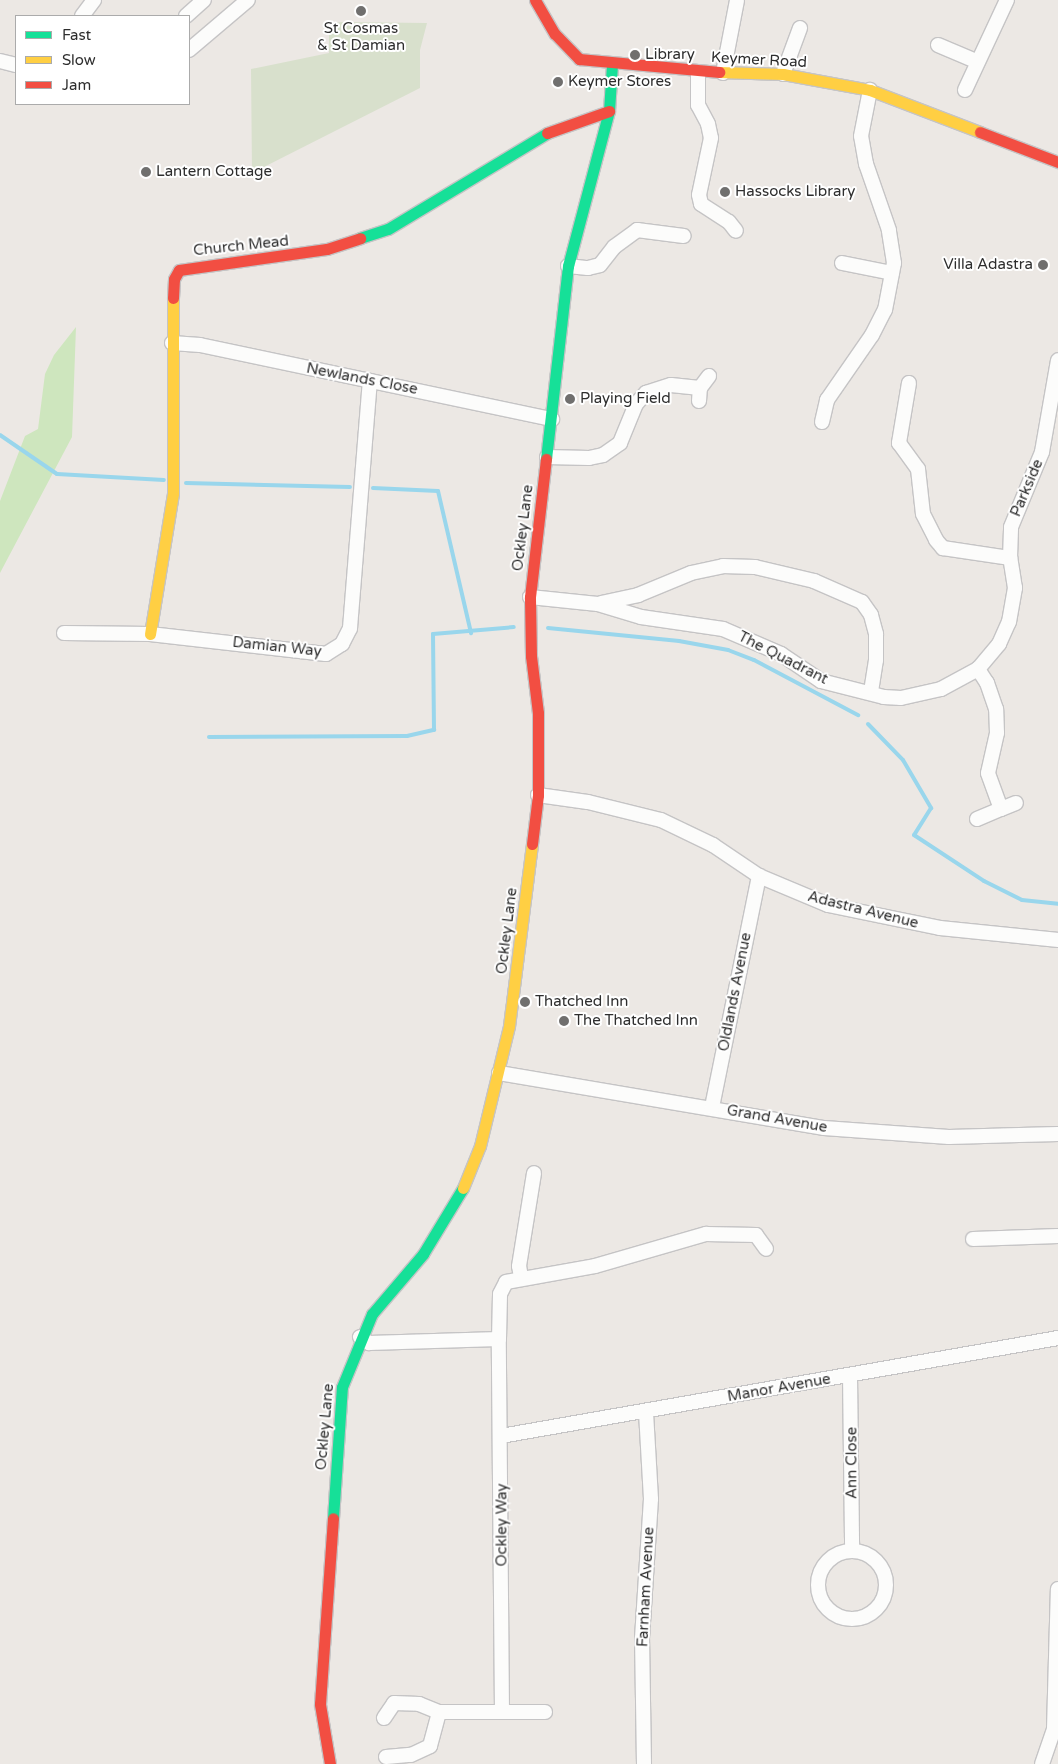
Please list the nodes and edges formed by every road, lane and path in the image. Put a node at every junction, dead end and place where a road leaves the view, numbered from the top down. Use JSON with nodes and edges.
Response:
{"nodes":[{"id":1,"x":94,"y":0,"type":"edge"},
{"id":2,"x":204,"y":0,"type":"edge"},
{"id":3,"x":248,"y":0,"type":"edge"},
{"id":4,"x":535,"y":0,"type":"edge"},
{"id":5,"x":737,"y":0,"type":"edge"},
{"id":6,"x":1007,"y":0,"type":"edge"},
{"id":7,"x":83,"y":15,"type":"edge"},
{"id":8,"x":187,"y":15,"type":"edge"},
{"id":9,"x":800,"y":28,"type":"dead end"},
{"id":10,"x":938,"y":45,"type":"dead end"},
{"id":11,"x":190,"y":49,"type":"edge"},
{"id":12,"x":0,"y":61,"type":"edge"},
{"id":13,"x":978,"y":62,"type":"junction"},
{"id":14,"x":612,"y":64,"type":"junction"},
{"id":15,"x":15,"y":65,"type":"edge"},
{"id":16,"x":698,"y":72,"type":"junction"},
{"id":17,"x":723,"y":73,"type":"junction"},
{"id":18,"x":783,"y":74,"type":"junction"},
{"id":19,"x":870,"y":90,"type":"junction"},
{"id":20,"x":965,"y":90,"type":"dead end"},
{"id":21,"x":609,"y":111,"type":"junction"},
{"id":22,"x":1058,"y":162,"type":"edge"},
{"id":23,"x":736,"y":231,"type":"dead end"},
{"id":24,"x":684,"y":236,"type":"dead end"},
{"id":25,"x":842,"y":263,"type":"dead end"},
{"id":26,"x":568,"y":266,"type":"junction"},
{"id":27,"x":892,"y":273,"type":"junction"},
{"id":28,"x":172,"y":342,"type":"junction"},
{"id":29,"x":1058,"y":360,"type":"edge"},
{"id":30,"x":708,"y":376,"type":"dead end"},
{"id":31,"x":370,"y":380,"type":"junction"},
{"id":32,"x":909,"y":383,"type":"dead end"},
{"id":33,"x":552,"y":419,"type":"junction"},
{"id":34,"x":822,"y":422,"type":"dead end"},
{"id":35,"x":547,"y":457,"type":"junction"},
{"id":36,"x":1010,"y":558,"type":"junction"},
{"id":37,"x":530,"y":597,"type":"junction"},
{"id":38,"x":598,"y":604,"type":"junction"},
{"id":39,"x":64,"y":632,"type":"dead end"},
{"id":40,"x":150,"y":634,"type":"junction"},
{"id":41,"x":978,"y":669,"type":"junction"},
{"id":42,"x":871,"y":692,"type":"junction"},
{"id":43,"x":538,"y":795,"type":"junction"},
{"id":44,"x":1016,"y":803,"type":"dead end"},
{"id":45,"x":1001,"y":809,"type":"junction"},
{"id":46,"x":977,"y":819,"type":"dead end"},
{"id":47,"x":759,"y":876,"type":"junction"},
{"id":48,"x":1058,"y":940,"type":"edge"},
{"id":49,"x":499,"y":1073,"type":"junction"},
{"id":50,"x":712,"y":1107,"type":"junction"},
{"id":51,"x":1058,"y":1134,"type":"edge"},
{"id":52,"x":534,"y":1173,"type":"dead end"},
{"id":53,"x":1058,"y":1236,"type":"edge"},
{"id":54,"x":973,"y":1239,"type":"dead end"},
{"id":55,"x":766,"y":1248,"type":"dead end"},
{"id":56,"x":521,"y":1277,"type":"junction"},
{"id":57,"x":360,"y":1337,"type":"junction"},
{"id":58,"x":1058,"y":1338,"type":"edge"},
{"id":59,"x":499,"y":1339,"type":"junction"},
{"id":60,"x":850,"y":1375,"type":"junction"},
{"id":61,"x":646,"y":1411,"type":"junction"},
{"id":62,"x":501,"y":1436,"type":"junction"},
{"id":63,"x":852,"y":1550,"type":"junction"},
{"id":64,"x":1058,"y":1589,"type":"edge"},
{"id":65,"x":502,"y":1711,"type":"junction"},
{"id":66,"x":439,"y":1712,"type":"junction"},
{"id":67,"x":545,"y":1712,"type":"dead end"},
{"id":68,"x":384,"y":1718,"type":"dead end"},
{"id":69,"x":386,"y":1757,"type":"dead end"},
{"id":70,"x":330,"y":1764,"type":"edge"},
{"id":71,"x":644,"y":1764,"type":"edge"},
{"id":72,"x":1042,"y":1764,"type":"edge"}],
"edges":[{"from":1,"to":7,"type":"street"},
{"from":2,"to":8,"type":"street"},
{"from":3,"to":11,"type":"street"},
{"from":4,"to":14,"type":"street","name":"Keymer Road"},
{"from":5,"to":17,"type":"street"},
{"from":6,"to":13,"type":"street"},
{"from":9,"to":18,"type":"street"},
{"from":10,"to":13,"type":"street"},
{"from":12,"to":15,"type":"street"},
{"from":13,"to":20,"type":"street"},
{"from":14,"to":16,"type":"street","name":"Keymer Road"},
{"from":14,"to":21,"type":"street","name":"Ockley Lane"},
{"from":16,"to":17,"type":"street","name":"Keymer Road"},
{"from":16,"to":23,"type":"street"},
{"from":17,"to":18,"type":"street","name":"Keymer Road"},
{"from":18,"to":19,"type":"street","name":"Keymer Road"},
{"from":19,"to":22,"type":"street","name":"Keymer Road"},
{"from":19,"to":27,"type":"street"},
{"from":21,"to":26,"type":"street","name":"Ockley Lane"},
{"from":21,"to":28,"type":"street","name":"Church Mead"},
{"from":24,"to":26,"type":"street"},
{"from":25,"to":27,"type":"street"},
{"from":26,"to":33,"type":"street","name":"Ockley Lane"},
{"from":27,"to":34,"type":"street"},
{"from":28,"to":31,"type":"street","name":"Newlands Close"},
{"from":28,"to":40,"type":"street","name":"Church Mead"},
{"from":29,"to":36,"type":"street","name":"Parkside"},
{"from":30,"to":35,"type":"street"},
{"from":31,"to":33,"type":"street","name":"Newlands Close"},
{"from":31,"to":40,"type":"street","name":"Damian Way"},
{"from":32,"to":36,"type":"street"},
{"from":33,"to":35,"type":"street","name":"Ockley Lane"},
{"from":35,"to":37,"type":"street","name":"Ockley Lane"},
{"from":36,"to":41,"type":"street","name":"Parkside"},
{"from":37,"to":38,"type":"street","name":"The Quadrant"},
{"from":37,"to":43,"type":"street","name":"Ockley Lane"},
{"from":38,"to":42,"type":"street","name":"The Quadrant"},
{"from":38,"to":42,"type":"street","name":"The Quadrant"},
{"from":39,"to":40,"type":"street","name":"Damian Way"},
{"from":41,"to":42,"type":"street"},
{"from":41,"to":45,"type":"street"},
{"from":43,"to":47,"type":"street","name":"Adastra Avenue"},
{"from":43,"to":49,"type":"street","name":"Ockley Lane"},
{"from":44,"to":45,"type":"street"},
{"from":45,"to":46,"type":"street"},
{"from":47,"to":48,"type":"street","name":"Adastra Avenue"},
{"from":47,"to":50,"type":"street","name":"Oldlands Avenue"},
{"from":49,"to":50,"type":"street","name":"Grand Avenue"},
{"from":49,"to":57,"type":"street","name":"Ockley Lane"},
{"from":50,"to":51,"type":"street","name":"Grand Avenue"},
{"from":52,"to":56,"type":"street"},
{"from":53,"to":54,"type":"street"},
{"from":55,"to":56,"type":"street","name":"Ockley Way"},
{"from":56,"to":59,"type":"street","name":"Ockley Way"},
{"from":57,"to":59,"type":"street"},
{"from":57,"to":70,"type":"street","name":"Ockley Lane"},
{"from":58,"to":60,"type":"street","name":"Manor Avenue"},
{"from":59,"to":62,"type":"street","name":"Ockley Way"},
{"from":60,"to":61,"type":"street","name":"Manor Avenue"},
{"from":60,"to":63,"type":"street","name":"Ann Close"},
{"from":61,"to":62,"type":"street","name":"Manor Avenue"},
{"from":61,"to":71,"type":"street","name":"Farnham Avenue"},
{"from":62,"to":65,"type":"street","name":"Ockley Way"},
{"from":63,"to":63,"type":"street"},
{"from":64,"to":72,"type":"street"},
{"from":65,"to":66,"type":"street"},
{"from":65,"to":67,"type":"street"},
{"from":66,"to":68,"type":"street"},
{"from":66,"to":69,"type":"street"}]}
